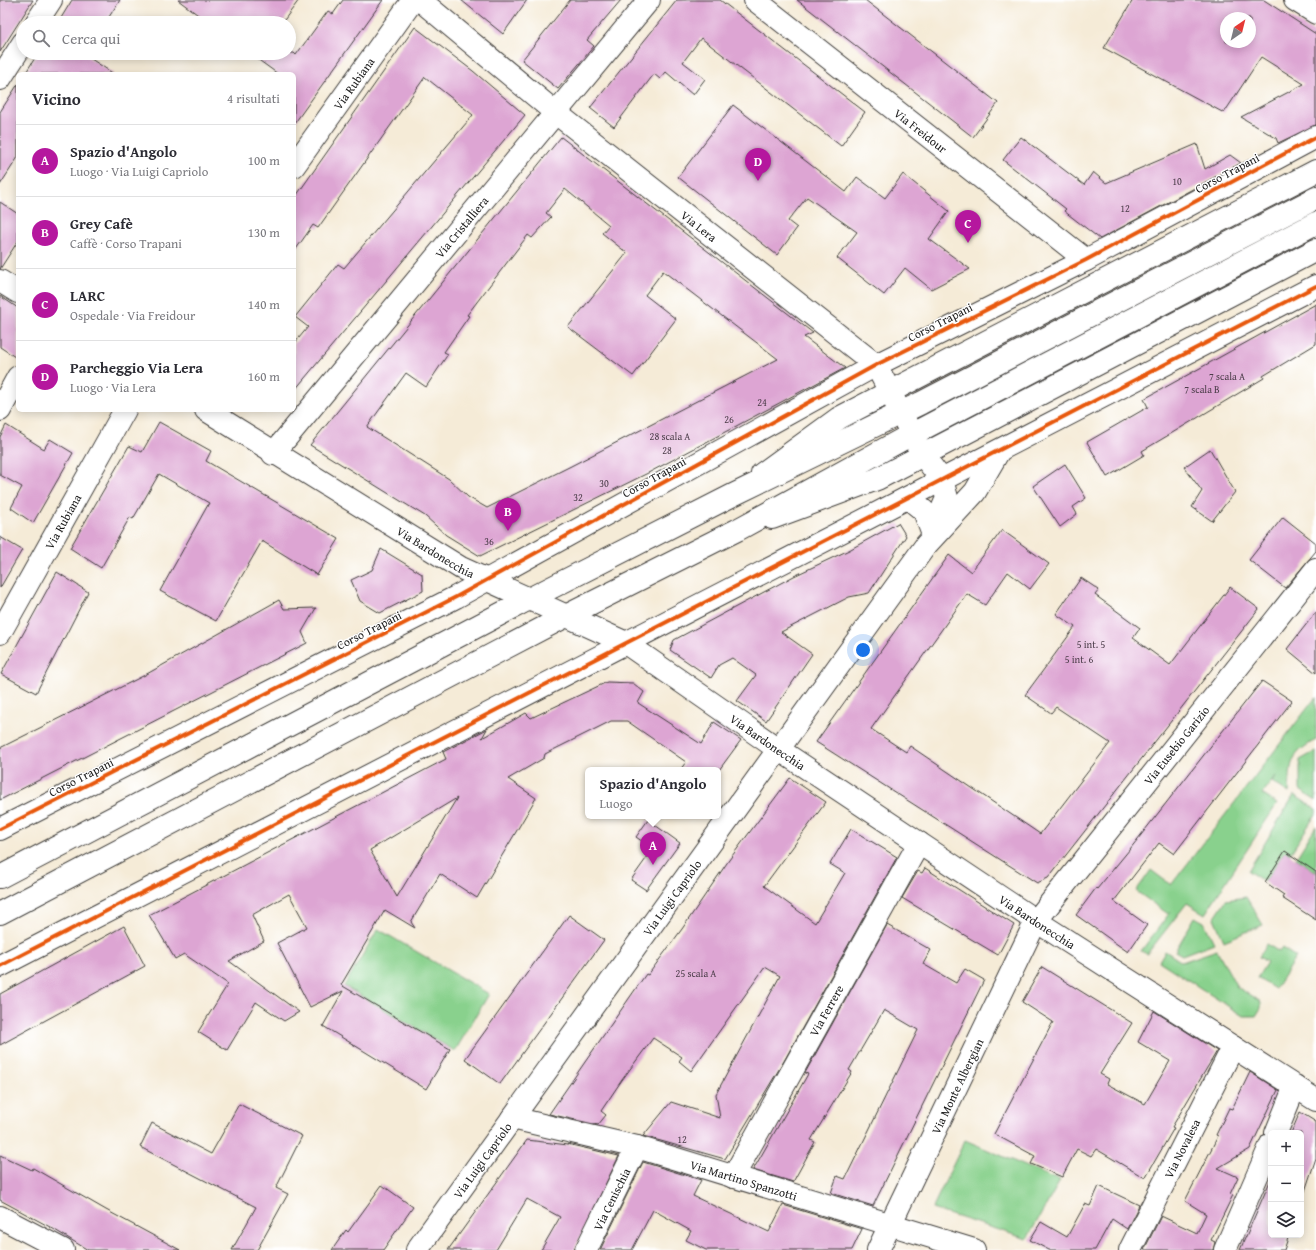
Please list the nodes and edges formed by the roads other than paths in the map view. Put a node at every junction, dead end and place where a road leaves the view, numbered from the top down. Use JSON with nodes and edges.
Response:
{"nodes":[{"id":1,"x":51,"y":0,"type":"edge"},
{"id":2,"x":413,"y":0,"type":"edge"},
{"id":3,"x":420,"y":0,"type":"edge"},
{"id":4,"x":649,"y":0,"type":"edge"},
{"id":5,"x":755,"y":0,"type":"edge"},
{"id":6,"x":1295,"y":0,"type":"edge"},
{"id":7,"x":1316,"y":13,"type":"edge"},
{"id":8,"x":41,"y":16,"type":"edge"},
{"id":9,"x":16,"y":54,"type":"edge"},
{"id":10,"x":0,"y":79,"type":"edge"},
{"id":11,"x":556,"y":113,"type":"junction"},
{"id":12,"x":1316,"y":137,"type":"edge"},
{"id":13,"x":296,"y":163,"type":"edge"},
{"id":14,"x":1316,"y":171,"type":"edge"},
{"id":15,"x":1316,"y":198,"type":"edge"},
{"id":16,"x":1316,"y":223,"type":"edge"},
{"id":17,"x":1316,"y":250,"type":"edge"},
{"id":18,"x":1086,"y":260,"type":"junction"},
{"id":19,"x":0,"y":281,"type":"edge"},
{"id":20,"x":1316,"y":286,"type":"edge"},
{"id":21,"x":16,"y":291,"type":"edge"},
{"id":22,"x":876,"y":365,"type":"junction"},
{"id":23,"x":16,"y":381,"type":"edge"},
{"id":24,"x":890,"y":392,"type":"junction"},
{"id":25,"x":0,"y":410,"type":"edge"},
{"id":26,"x":124,"y":412,"type":"edge"},
{"id":27,"x":209,"y":412,"type":"edge"},
{"id":28,"x":902,"y":413,"type":"junction"},
{"id":29,"x":912,"y":435,"type":"junction"},
{"id":30,"x":999,"y":451,"type":"junction"},
{"id":31,"x":274,"y":454,"type":"junction"},
{"id":32,"x":922,"y":454,"type":"junction"},
{"id":33,"x":942,"y":480,"type":"junction"},
{"id":34,"x":733,"y":495,"type":"junction"},
{"id":35,"x":908,"y":498,"type":"junction"},
{"id":36,"x":737,"y":530,"type":"junction"},
{"id":37,"x":929,"y":539,"type":"junction"},
{"id":38,"x":1316,"y":569,"type":"edge"},
{"id":39,"x":486,"y":580,"type":"junction"},
{"id":40,"x":528,"y":599,"type":"junction"},
{"id":41,"x":566,"y":616,"type":"junction"},
{"id":42,"x":0,"y":633,"type":"edge"},
{"id":43,"x":624,"y":642,"type":"junction"},
{"id":44,"x":778,"y":749,"type":"junction"},
{"id":45,"x":0,"y":829,"type":"edge"},
{"id":46,"x":919,"y":843,"type":"junction"},
{"id":47,"x":0,"y":877,"type":"edge"},
{"id":48,"x":0,"y":913,"type":"edge"},
{"id":49,"x":1036,"y":922,"type":"junction"},
{"id":50,"x":0,"y":966,"type":"edge"},
{"id":51,"x":1233,"y":1047,"type":"junction"},
{"id":52,"x":1295,"y":1086,"type":"junction"},
{"id":53,"x":1316,"y":1100,"type":"edge"},
{"id":54,"x":512,"y":1118,"type":"junction"},
{"id":55,"x":1277,"y":1130,"type":"edge"},
{"id":56,"x":637,"y":1147,"type":"junction"},
{"id":57,"x":1268,"y":1151,"type":"edge"},
{"id":58,"x":733,"y":1177,"type":"junction"},
{"id":59,"x":0,"y":1217,"type":"edge"},
{"id":60,"x":891,"y":1225,"type":"junction"},
{"id":61,"x":63,"y":1250,"type":"edge"},
{"id":62,"x":417,"y":1250,"type":"edge"},
{"id":63,"x":586,"y":1250,"type":"edge"},
{"id":64,"x":878,"y":1250,"type":"edge"},
{"id":65,"x":974,"y":1250,"type":"edge"},
{"id":66,"x":1130,"y":1250,"type":"edge"},
{"id":67,"x":1225,"y":1250,"type":"edge"}],
"edges":[{"from":1,"to":8,"type":"street"},
{"from":2,"to":13,"type":"street","name":"Via Rubiana"},
{"from":3,"to":11,"type":"street","name":"Via Lera"},
{"from":4,"to":11,"type":"street","name":"Via Cristalliera"},
{"from":5,"to":18,"type":"street","name":"Via Freidour"},
{"from":6,"to":7,"type":"street"},
{"from":9,"to":10,"type":"street"},
{"from":11,"to":22,"type":"street","name":"Via Lera"},
{"from":11,"to":31,"type":"street","name":"Via Cristalliera"},
{"from":12,"to":18,"type":"street","name":"Corso Trapani"},
{"from":14,"to":24,"type":"street"},
{"from":15,"to":28,"type":"street"},
{"from":16,"to":29,"type":"street"},
{"from":17,"to":32,"type":"street"},
{"from":18,"to":22,"type":"street","name":"Corso Trapani"},
{"from":19,"to":21,"type":"street"},
{"from":20,"to":30,"type":"street"},
{"from":22,"to":24,"type":"street","name":"Via Lera"},
{"from":22,"to":39,"type":"street","name":"Corso Trapani"},
{"from":23,"to":25,"type":"street"},
{"from":24,"to":28,"type":"street","name":"Via Lera"},
{"from":24,"to":34,"type":"street"},
{"from":26,"to":42,"type":"street","name":"Via Rubiana"},
{"from":27,"to":31,"type":"street","name":"Via Bardonecchia"},
{"from":28,"to":29,"type":"street","name":"Via Lera"},
{"from":28,"to":34,"type":"street"},
{"from":29,"to":32,"type":"street","name":"Via Lera"},
{"from":29,"to":36,"type":"street"},
{"from":30,"to":33,"type":"street"},
{"from":30,"to":37,"type":"street","name":"Via Luigi Capriolo"},
{"from":31,"to":39,"type":"street","name":"Via Bardonecchia"},
{"from":32,"to":33,"type":"street","name":"Via Lera"},
{"from":32,"to":36,"type":"street"},
{"from":33,"to":35,"type":"street"},
{"from":33,"to":37,"type":"street","name":"Via Luigi Capriolo"},
{"from":34,"to":40,"type":"street"},
{"from":35,"to":37,"type":"street"},
{"from":35,"to":43,"type":"street"},
{"from":36,"to":41,"type":"street"},
{"from":37,"to":44,"type":"street","name":"Via Luigi Capriolo"},
{"from":38,"to":49,"type":"street","name":"Via Eusebio Garizio"},
{"from":39,"to":40,"type":"street","name":"Via Bardonecchia"},
{"from":39,"to":45,"type":"street","name":"Corso Trapani"},
{"from":40,"to":41,"type":"street","name":"Via Bardonecchia"},
{"from":40,"to":47,"type":"street"},
{"from":41,"to":43,"type":"street","name":"Via Bardonecchia"},
{"from":41,"to":48,"type":"street"},
{"from":43,"to":44,"type":"street","name":"Via Bardonecchia"},
{"from":43,"to":50,"type":"street"},
{"from":44,"to":46,"type":"street","name":"Via Bardonecchia"},
{"from":44,"to":54,"type":"street","name":"Via Luigi Capriolo"},
{"from":46,"to":49,"type":"street","name":"Via Bardonecchia"},
{"from":46,"to":58,"type":"street","name":"Via Ferrere"},
{"from":49,"to":51,"type":"street","name":"Via Bardonecchia"},
{"from":49,"to":60,"type":"street","name":"Via Monte Albergian"},
{"from":51,"to":52,"type":"street","name":"Via Bardonecchia"},
{"from":51,"to":66,"type":"street","name":"Via Novalesa"},
{"from":52,"to":53,"type":"street","name":"Via Bardonecchia"},
{"from":52,"to":55,"type":"street"},
{"from":54,"to":56,"type":"street","name":"Via Martino Spanzotti"},
{"from":54,"to":62,"type":"street","name":"Via Luigi Capriolo"},
{"from":56,"to":58,"type":"street","name":"Via Martino Spanzotti"},
{"from":56,"to":63,"type":"street","name":"Via Cenischia"},
{"from":57,"to":67,"type":"street"},
{"from":58,"to":60,"type":"street","name":"Via Martino Spanzotti"},
{"from":59,"to":61,"type":"street"},
{"from":60,"to":64,"type":"street","name":"Via Monte Albergian"},
{"from":60,"to":65,"type":"street","name":"Via Martino Spanzotti"}]}
